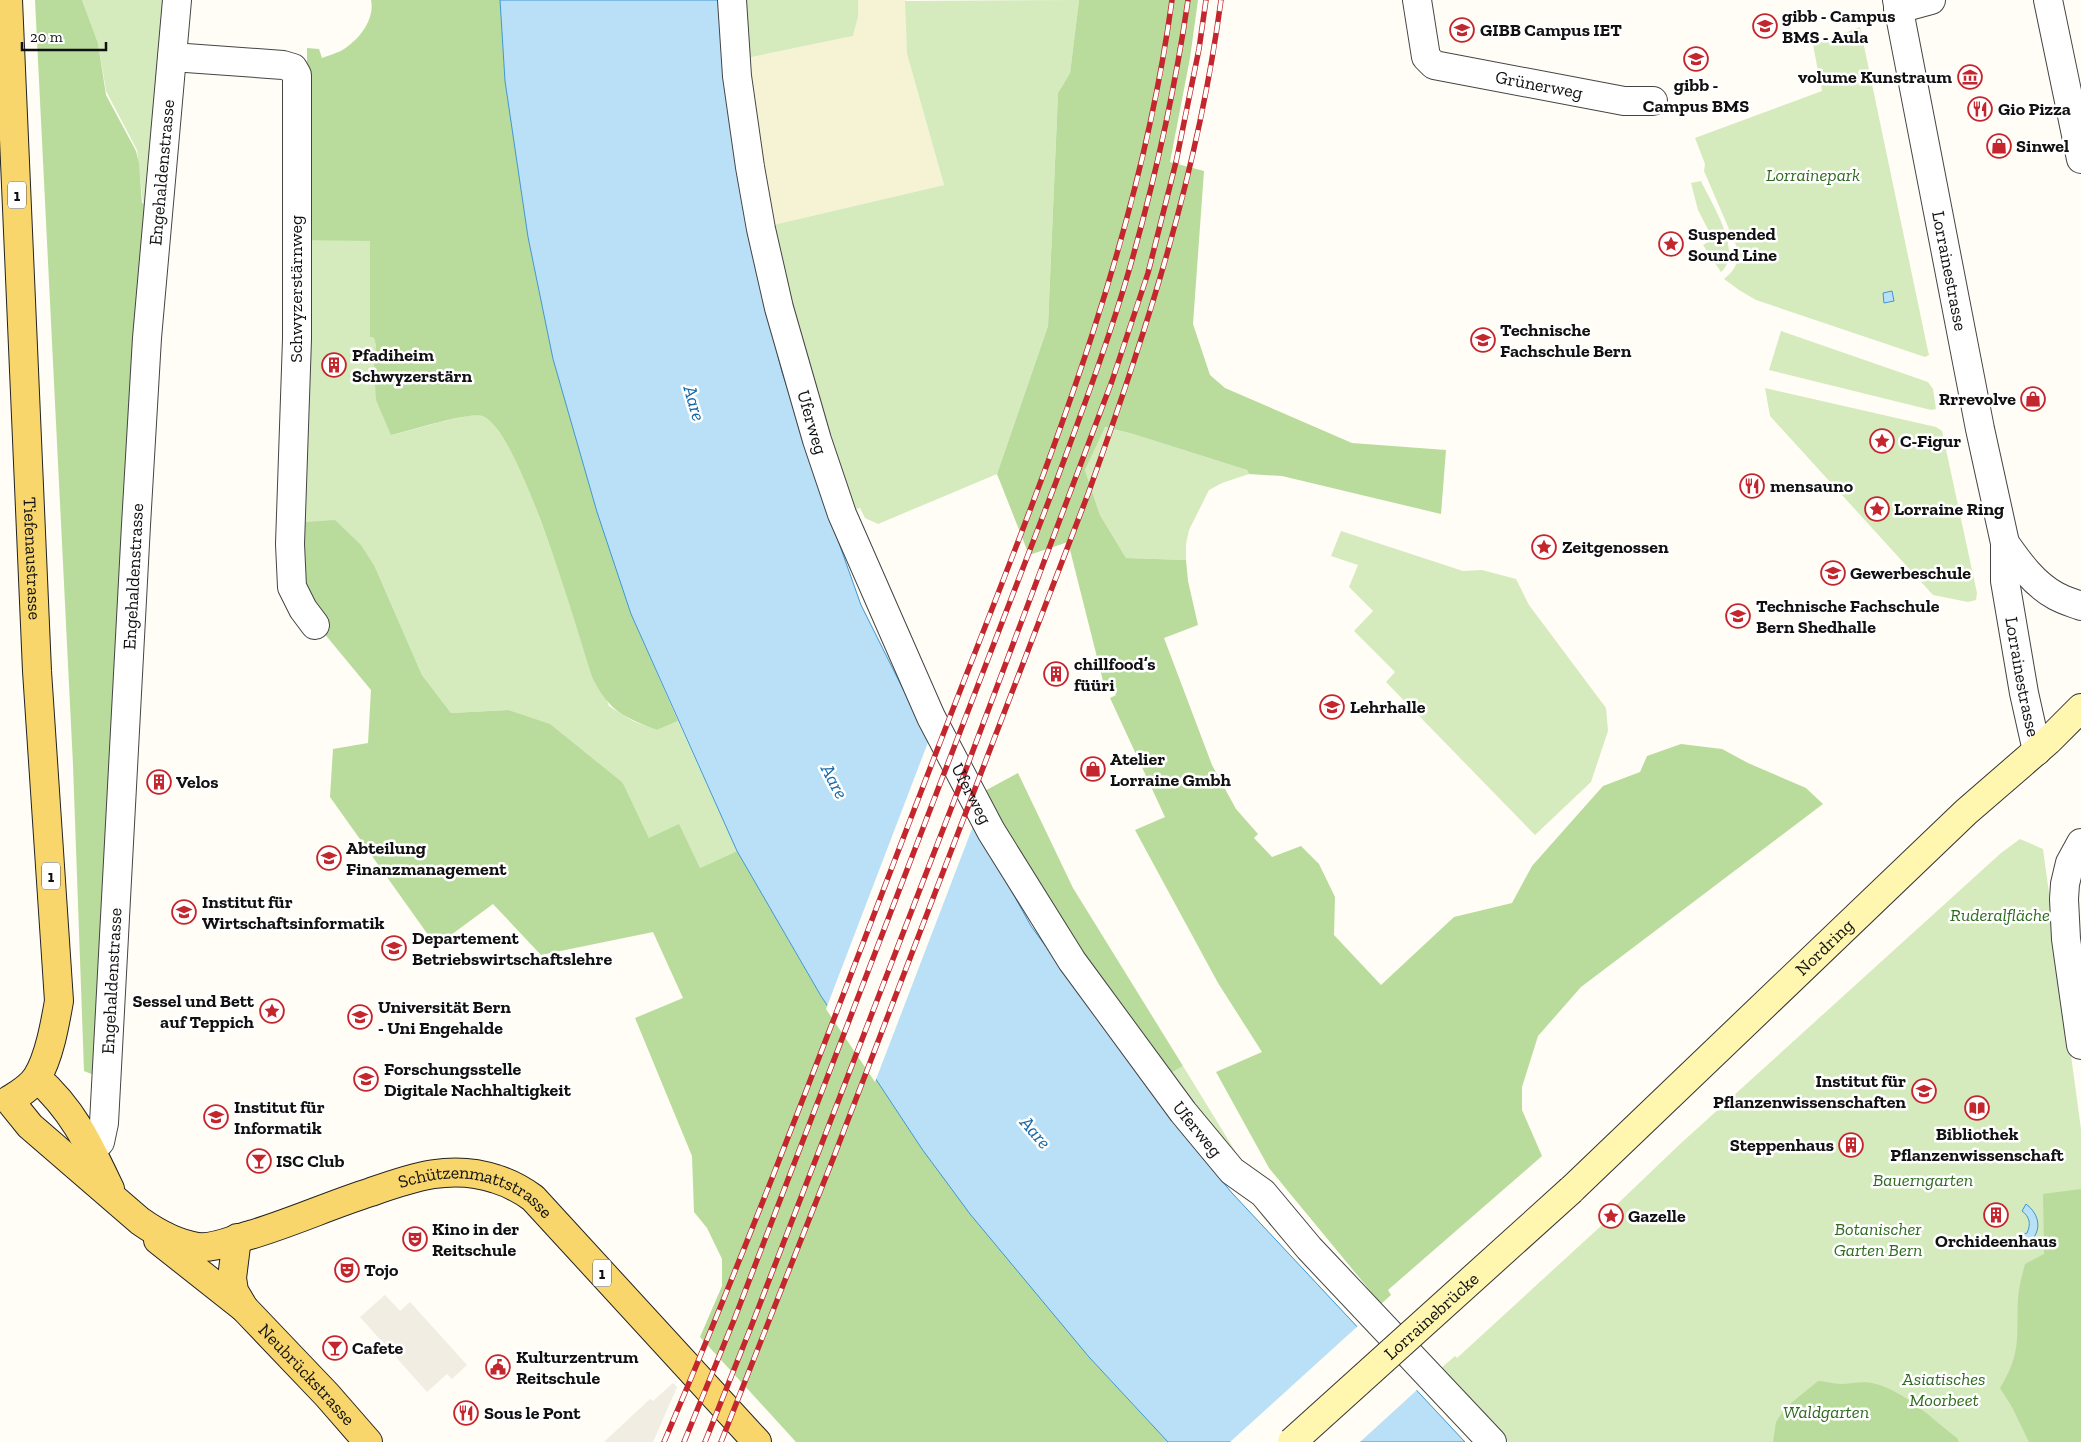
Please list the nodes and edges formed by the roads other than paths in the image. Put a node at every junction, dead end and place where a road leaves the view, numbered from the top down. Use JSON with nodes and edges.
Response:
{"nodes":[{"id":1,"x":8,"y":0,"type":"edge"},
{"id":2,"x":177,"y":0,"type":"edge"},
{"id":3,"x":732,"y":0,"type":"edge"},
{"id":4,"x":1417,"y":0,"type":"edge"},
{"id":5,"x":1931,"y":0,"type":"edge"},
{"id":6,"x":2048,"y":0,"type":"edge"},
{"id":7,"x":1898,"y":5,"type":"edge"},
{"id":8,"x":172,"y":57,"type":"junction"},
{"id":9,"x":1653,"y":101,"type":"dead end"},
{"id":10,"x":2081,"y":159,"type":"edge"},
{"id":11,"x":2005,"y":543,"type":"junction"},
{"id":12,"x":2081,"y":606,"type":"edge"},
{"id":13,"x":315,"y":625,"type":"dead end"},
{"id":14,"x":2081,"y":708,"type":"edge"},
{"id":15,"x":2081,"y":729,"type":"edge"},
{"id":16,"x":2042,"y":746,"type":"junction"},
{"id":17,"x":2081,"y":843,"type":"edge"},
{"id":18,"x":2081,"y":1045,"type":"edge"},
{"id":19,"x":37,"y":1078,"type":"junction"},
{"id":20,"x":3,"y":1098,"type":"edge"},
{"id":21,"x":84,"y":1158,"type":"junction"},
{"id":22,"x":1572,"y":1190,"type":"joint"},
{"id":23,"x":140,"y":1221,"type":"junction"},
{"id":24,"x":237,"y":1238,"type":"junction"},
{"id":25,"x":244,"y":1308,"type":"junction"},
{"id":26,"x":368,"y":1442,"type":"edge"},
{"id":27,"x":757,"y":1442,"type":"edge"},
{"id":28,"x":1292,"y":1442,"type":"edge"},
{"id":29,"x":1492,"y":1442,"type":"edge"}],
"edges":[{"from":1,"to":19,"type":"main road","name":"Tiefenaustrasse","number":"1"},
{"from":2,"to":8,"type":"street","name":"Engehaldenstrasse"},
{"from":3,"to":29,"type":"street","name":"Uferweg"},
{"from":4,"to":9,"type":"street","name":"Grünerweg"},
{"from":5,"to":7,"type":"street"},
{"from":6,"to":10,"type":"street"},
{"from":7,"to":11,"type":"street","name":"Lorrainestrasse"},
{"from":8,"to":13,"type":"street","name":"Schwyzerstärnweg"},
{"from":8,"to":21,"type":"street","name":"Engehaldenstrasse"},
{"from":11,"to":12,"type":"street","name":"Lorrainestrasse"},
{"from":11,"to":16,"type":"street","name":"Lorrainestrasse"},
{"from":14,"to":16,"type":"main road","name":"Nordring"},
{"from":15,"to":16,"type":"main road"},
{"from":16,"to":22,"type":"main road","name":"Nordring"},
{"from":17,"to":18,"type":"street"},
{"from":19,"to":20,"type":"main road","name":"Tiefenaustrasse","number":"1"},
{"from":19,"to":21,"type":"main road","name":"Schützenmattstrasse"},
{"from":20,"to":21,"type":"main road","name":"Schützenmattstrasse","number":"1"},
{"from":21,"to":23,"type":"main road","name":"Schützenmattstrasse","number":"1"},
{"from":22,"to":28,"type":"main road","name":"Lorrainebrücke","bridge":true},
{"from":23,"to":24,"type":"main road","name":"Schützenmattstrasse","number":"1"},
{"from":23,"to":25,"type":"main road","name":"Neubrückstrasse"},
{"from":24,"to":25,"type":"main road","name":"Neubrückstrasse"},
{"from":24,"to":27,"type":"main road","name":"Schützenmattstrasse","number":"1"},
{"from":25,"to":26,"type":"main road","name":"Neubrückstrasse"}]}
